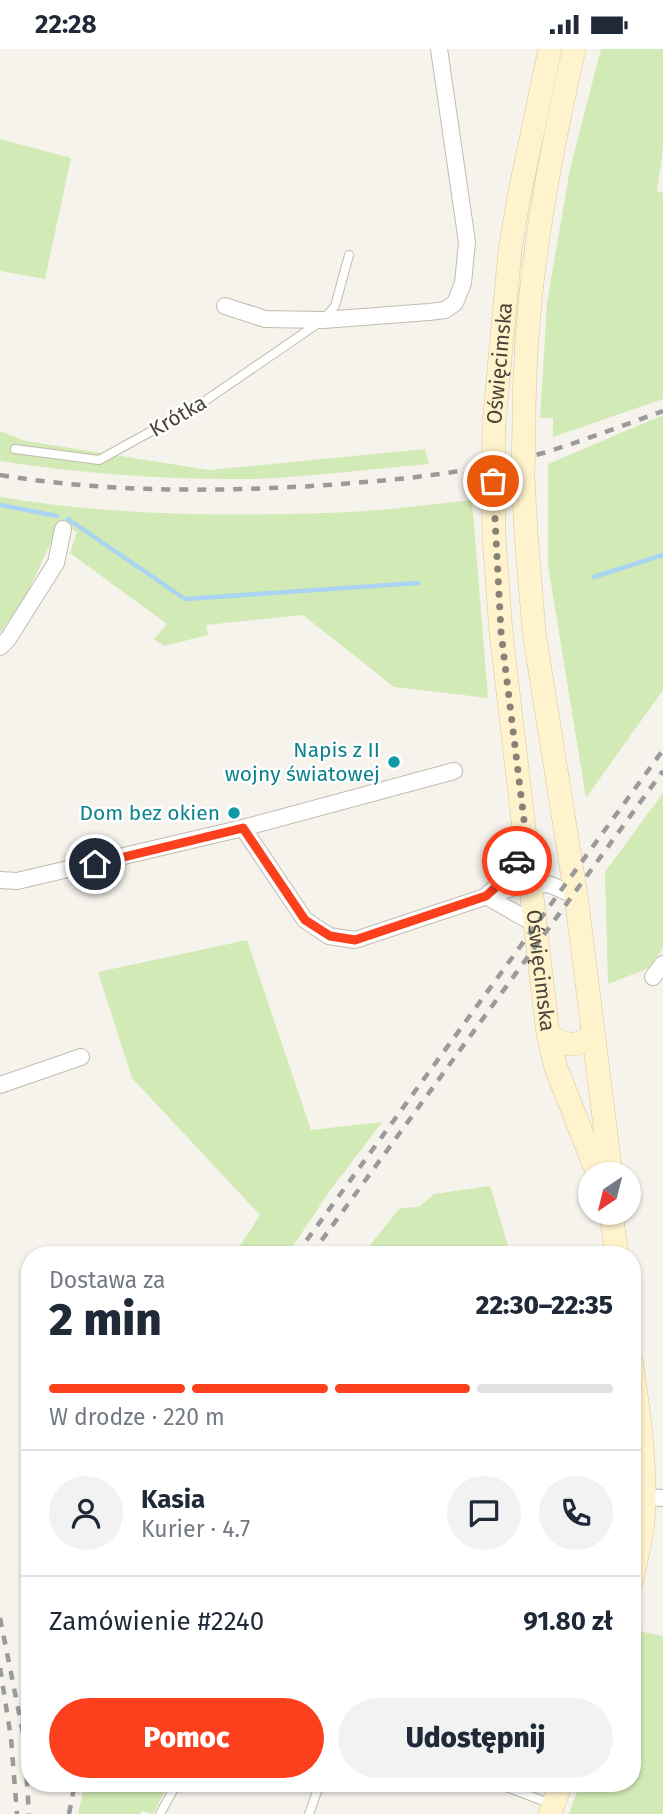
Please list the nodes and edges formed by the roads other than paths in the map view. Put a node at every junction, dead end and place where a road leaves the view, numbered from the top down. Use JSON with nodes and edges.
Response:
{"nodes":[{"id":1,"x":439,"y":49,"type":"edge"},
{"id":2,"x":550,"y":49,"type":"edge"},
{"id":3,"x":574,"y":49,"type":"edge"},
{"id":4,"x":349,"y":255,"type":"dead end"},
{"id":5,"x":225,"y":306,"type":"dead end"},
{"id":6,"x":324,"y":320,"type":"junction"},
{"id":7,"x":15,"y":449,"type":"dead end"},
{"id":8,"x":63,"y":529,"type":"dead end"},
{"id":9,"x":0,"y":647,"type":"edge"},
{"id":10,"x":454,"y":771,"type":"dead end"},
{"id":11,"x":243,"y":828,"type":"junction"},
{"id":12,"x":527,"y":845,"type":"junction"},
{"id":13,"x":0,"y":880,"type":"edge"},
{"id":14,"x":530,"y":882,"type":"junction"},
{"id":15,"x":486,"y":896,"type":"junction"},
{"id":16,"x":576,"y":897,"type":"junction"},
{"id":17,"x":535,"y":922,"type":"junction"},
{"id":18,"x":548,"y":1034,"type":"junction"},
{"id":19,"x":593,"y":1035,"type":"junction"},
{"id":20,"x":81,"y":1057,"type":"dead end"},
{"id":21,"x":0,"y":1085,"type":"edge"},
{"id":22,"x":593,"y":1162,"type":"edge"},
{"id":23,"x":609,"y":1162,"type":"edge"},
{"id":24,"x":613,"y":1225,"type":"edge"},
{"id":25,"x":616,"y":1246,"type":"edge"},
{"id":26,"x":641,"y":1441,"type":"edge"},
{"id":27,"x":646,"y":1497,"type":"edge"},
{"id":28,"x":641,"y":1533,"type":"edge"},
{"id":29,"x":172,"y":1792,"type":"edge"},
{"id":30,"x":317,"y":1792,"type":"edge"},
{"id":31,"x":526,"y":1792,"type":"edge"},
{"id":32,"x":555,"y":1801,"type":"edge"},
{"id":33,"x":160,"y":1814,"type":"edge"},
{"id":34,"x":309,"y":1814,"type":"edge"}],
"edges":[{"from":1,"to":6,"type":"street"},
{"from":2,"to":12,"type":"main road","name":"Oświęcimska","bridge":true},
{"from":3,"to":16,"type":"main road","name":"Oświęcimska","bridge":true},
{"from":4,"to":6,"type":"lane","name":"Krótka"},
{"from":5,"to":6,"type":"street"},
{"from":6,"to":7,"type":"lane","name":"Krótka"},
{"from":8,"to":9,"type":"street"},
{"from":10,"to":11,"type":"street"},
{"from":11,"to":13,"type":"street"},
{"from":11,"to":15,"type":"street"},
{"from":12,"to":14,"type":"main road","name":"Oświęcimska"},
{"from":12,"to":15,"type":"street"},
{"from":14,"to":15,"type":"street"},
{"from":14,"to":16,"type":"street"},
{"from":14,"to":17,"type":"main road","name":"Oświęcimska"},
{"from":15,"to":17,"type":"street"},
{"from":16,"to":19,"type":"main road","name":"Oświęcimska"},
{"from":17,"to":18,"type":"main road","name":"Oświęcimska"},
{"from":18,"to":19,"type":"main road"},
{"from":18,"to":22,"type":"main road","name":"Oświęcimska"},
{"from":19,"to":23,"type":"main road","name":"Oświęcimska"},
{"from":20,"to":21,"type":"street"},
{"from":24,"to":25,"type":"main road"},
{"from":26,"to":27,"type":"main road"},
{"from":27,"to":28,"type":"main road"},
{"from":29,"to":33,"type":"lane"},
{"from":30,"to":34,"type":"lane"},
{"from":31,"to":32,"type":"lane"}]}
